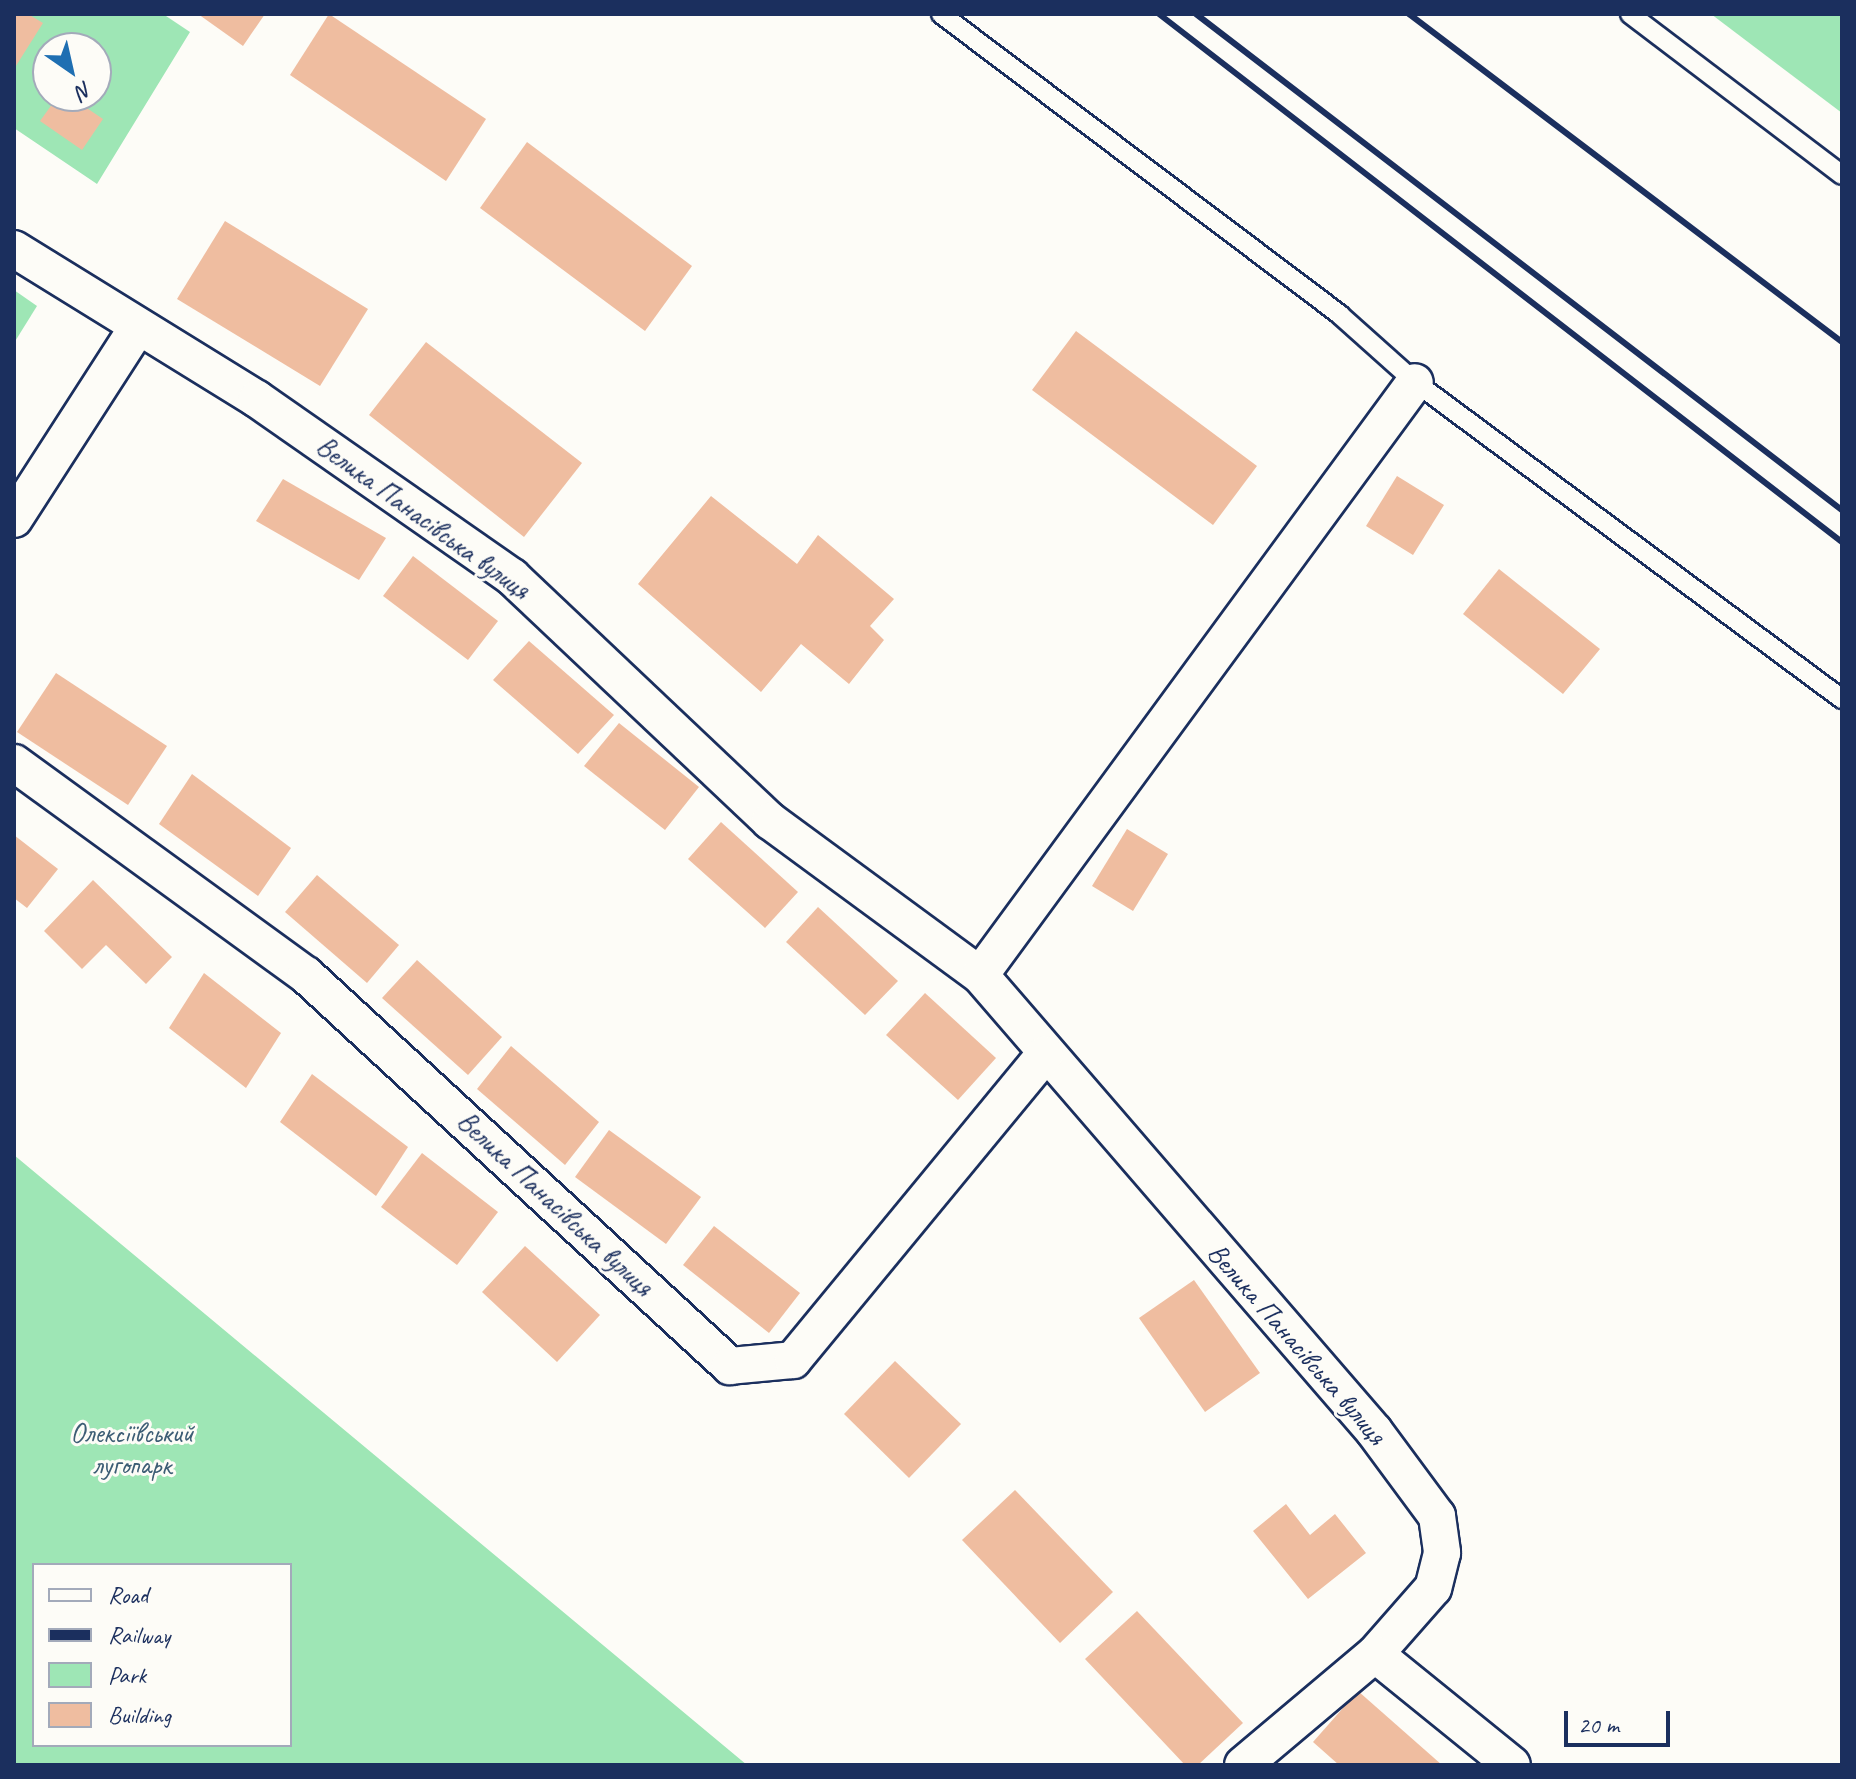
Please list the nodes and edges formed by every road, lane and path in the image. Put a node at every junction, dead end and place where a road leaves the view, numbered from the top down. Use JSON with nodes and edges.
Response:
{"nodes":[{"id":1,"x":941,"y":14,"type":"edge"},
{"id":2,"x":1630,"y":14,"type":"edge"},
{"id":3,"x":1842,"y":175,"type":"edge"},
{"id":4,"x":14,"y":249,"type":"edge"},
{"id":5,"x":137,"y":328,"type":"junction"},
{"id":6,"x":1415,"y":382,"type":"junction"},
{"id":7,"x":14,"y":519,"type":"edge"},
{"id":8,"x":1842,"y":699,"type":"edge"},
{"id":9,"x":14,"y":763,"type":"edge"},
{"id":10,"x":980,"y":975,"type":"junction"},
{"id":11,"x":1045,"y":1054,"type":"junction"},
{"id":12,"x":1375,"y":1654,"type":"junction"},
{"id":13,"x":1243,"y":1765,"type":"edge"},
{"id":14,"x":1512,"y":1765,"type":"edge"}],
"edges":[{"from":1,"to":6,"type":"lane"},
{"from":2,"to":3,"type":"lane"},
{"from":4,"to":5,"type":"street","name":"Велика Панасівська вулиця"},
{"from":5,"to":7,"type":"street"},
{"from":5,"to":10,"type":"street","name":"Велика Панасівська вулиця"},
{"from":6,"to":8,"type":"lane"},
{"from":6,"to":10,"type":"street"},
{"from":9,"to":11,"type":"street","name":"Велика Панасівська вулиця"},
{"from":10,"to":11,"type":"street","name":"Велика Панасівська вулиця"},
{"from":11,"to":12,"type":"street","name":"Велика Панасівська вулиця"},
{"from":12,"to":13,"type":"street","name":"Велика Панасівська вулиця"},
{"from":12,"to":14,"type":"street"}]}
